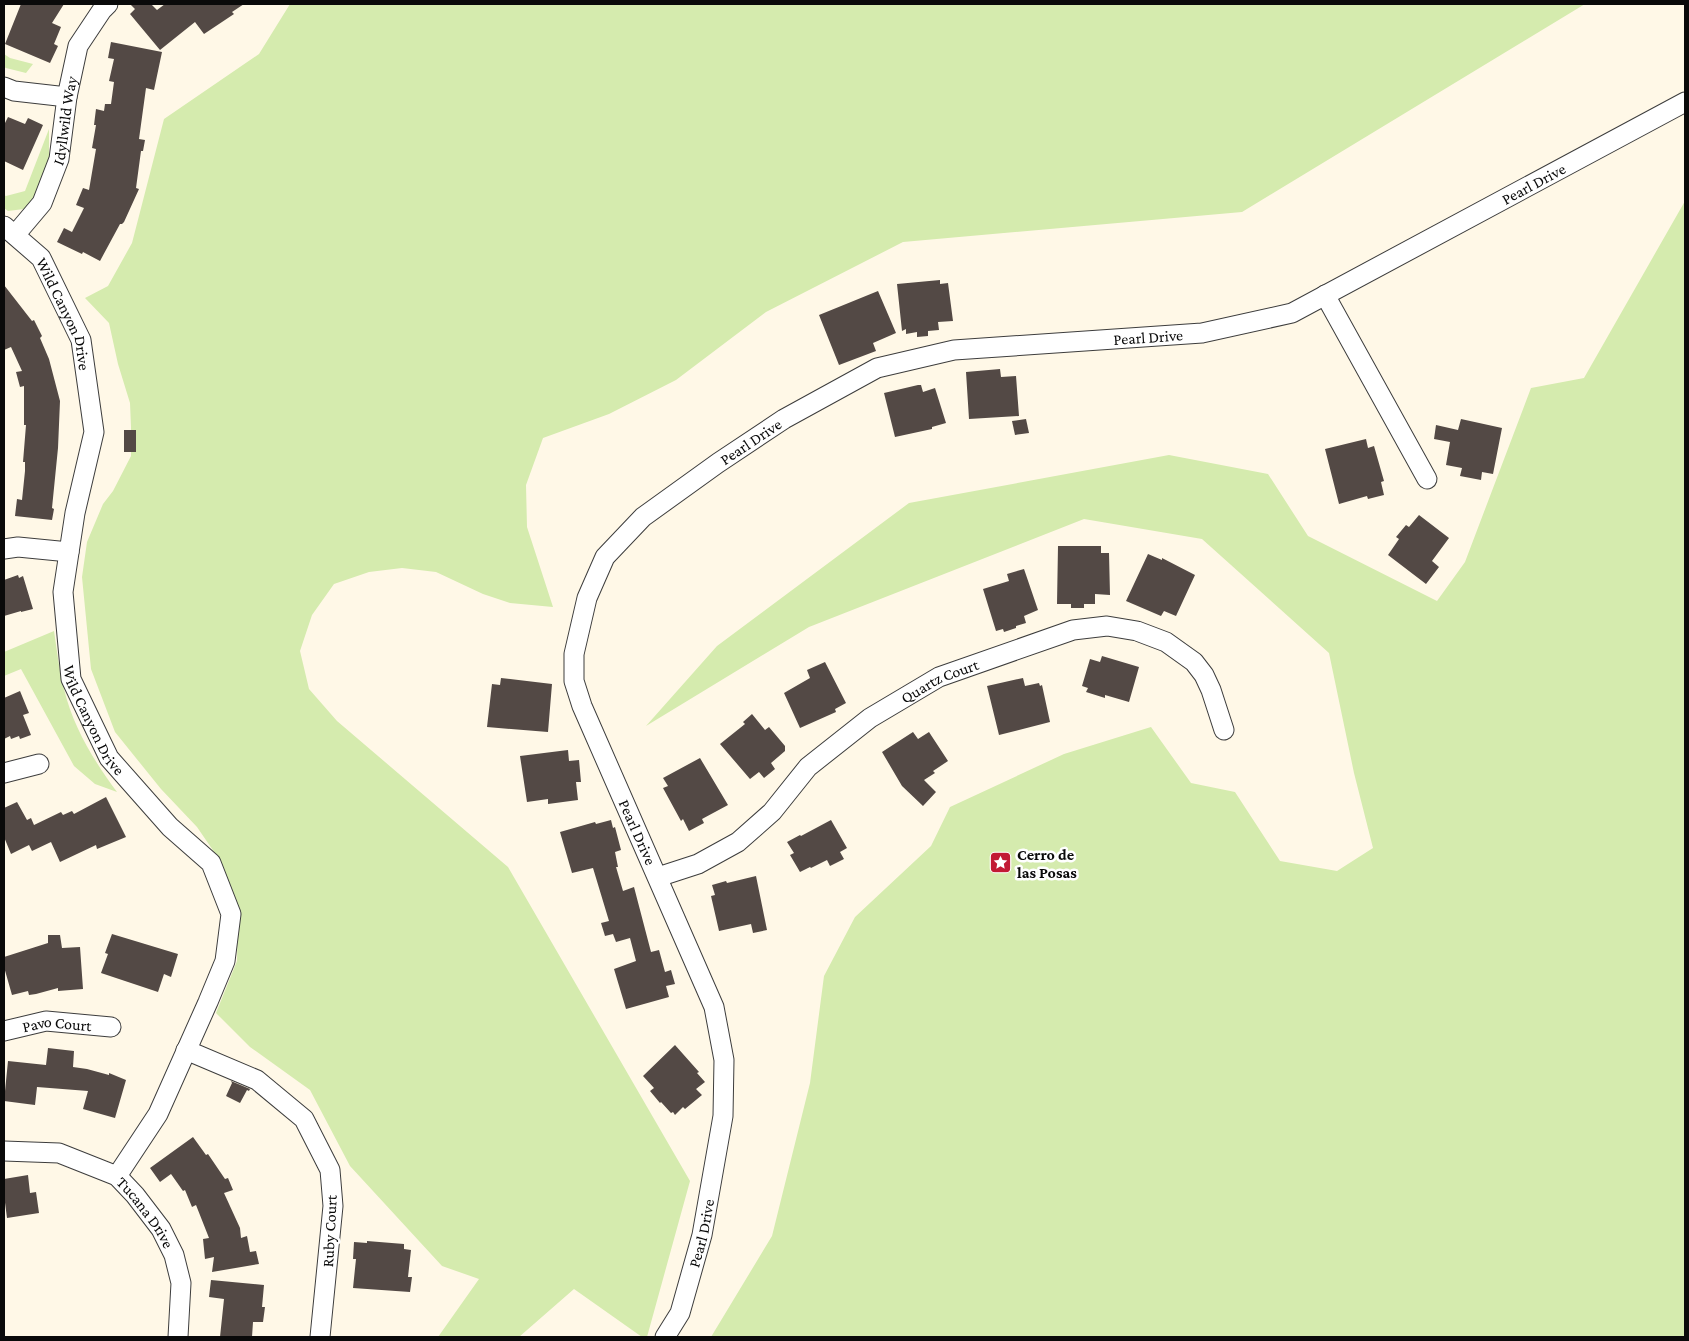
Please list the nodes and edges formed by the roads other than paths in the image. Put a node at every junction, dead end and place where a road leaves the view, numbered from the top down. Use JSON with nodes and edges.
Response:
{"nodes":[{"id":1,"x":108,"y":4,"type":"edge"},
{"id":2,"x":4,"y":88,"type":"edge"},
{"id":3,"x":67,"y":97,"type":"junction"},
{"id":4,"x":1685,"y":102,"type":"edge"},
{"id":5,"x":9,"y":231,"type":"edge"},
{"id":6,"x":1325,"y":295,"type":"junction"},
{"id":7,"x":1427,"y":479,"type":"dead end"},
{"id":8,"x":4,"y":549,"type":"edge"},
{"id":9,"x":69,"y":552,"type":"junction"},
{"id":10,"x":1224,"y":730,"type":"dead end"},
{"id":11,"x":39,"y":764,"type":"dead end"},
{"id":12,"x":4,"y":772,"type":"edge"},
{"id":13,"x":658,"y":877,"type":"junction"},
{"id":14,"x":111,"y":1027,"type":"dead end"},
{"id":15,"x":4,"y":1031,"type":"edge"},
{"id":16,"x":186,"y":1050,"type":"junction"},
{"id":17,"x":4,"y":1151,"type":"edge"},
{"id":18,"x":117,"y":1176,"type":"junction"},
{"id":19,"x":178,"y":1337,"type":"edge"},
{"id":20,"x":320,"y":1337,"type":"edge"},
{"id":21,"x":665,"y":1337,"type":"edge"}],
"edges":[{"from":1,"to":3,"type":"street","name":"Idyllwild Way"},
{"from":2,"to":3,"type":"street"},
{"from":3,"to":5,"type":"street","name":"Idyllwild Way"},
{"from":4,"to":6,"type":"street","name":"Pearl Drive"},
{"from":5,"to":9,"type":"street","name":"Wild Canyon Drive"},
{"from":6,"to":7,"type":"street"},
{"from":6,"to":13,"type":"street","name":"Pearl Drive"},
{"from":8,"to":9,"type":"street"},
{"from":9,"to":16,"type":"street","name":"Wild Canyon Drive"},
{"from":10,"to":13,"type":"street","name":"Quartz Court"},
{"from":11,"to":12,"type":"street"},
{"from":13,"to":21,"type":"street","name":"Pearl Drive"},
{"from":14,"to":15,"type":"street","name":"Pavo Court"},
{"from":16,"to":18,"type":"street","name":"Wild Canyon Drive"},
{"from":16,"to":20,"type":"street","name":"Ruby Court"},
{"from":17,"to":18,"type":"street","name":"Tucana Drive"},
{"from":18,"to":19,"type":"street","name":"Tucana Drive"}]}
